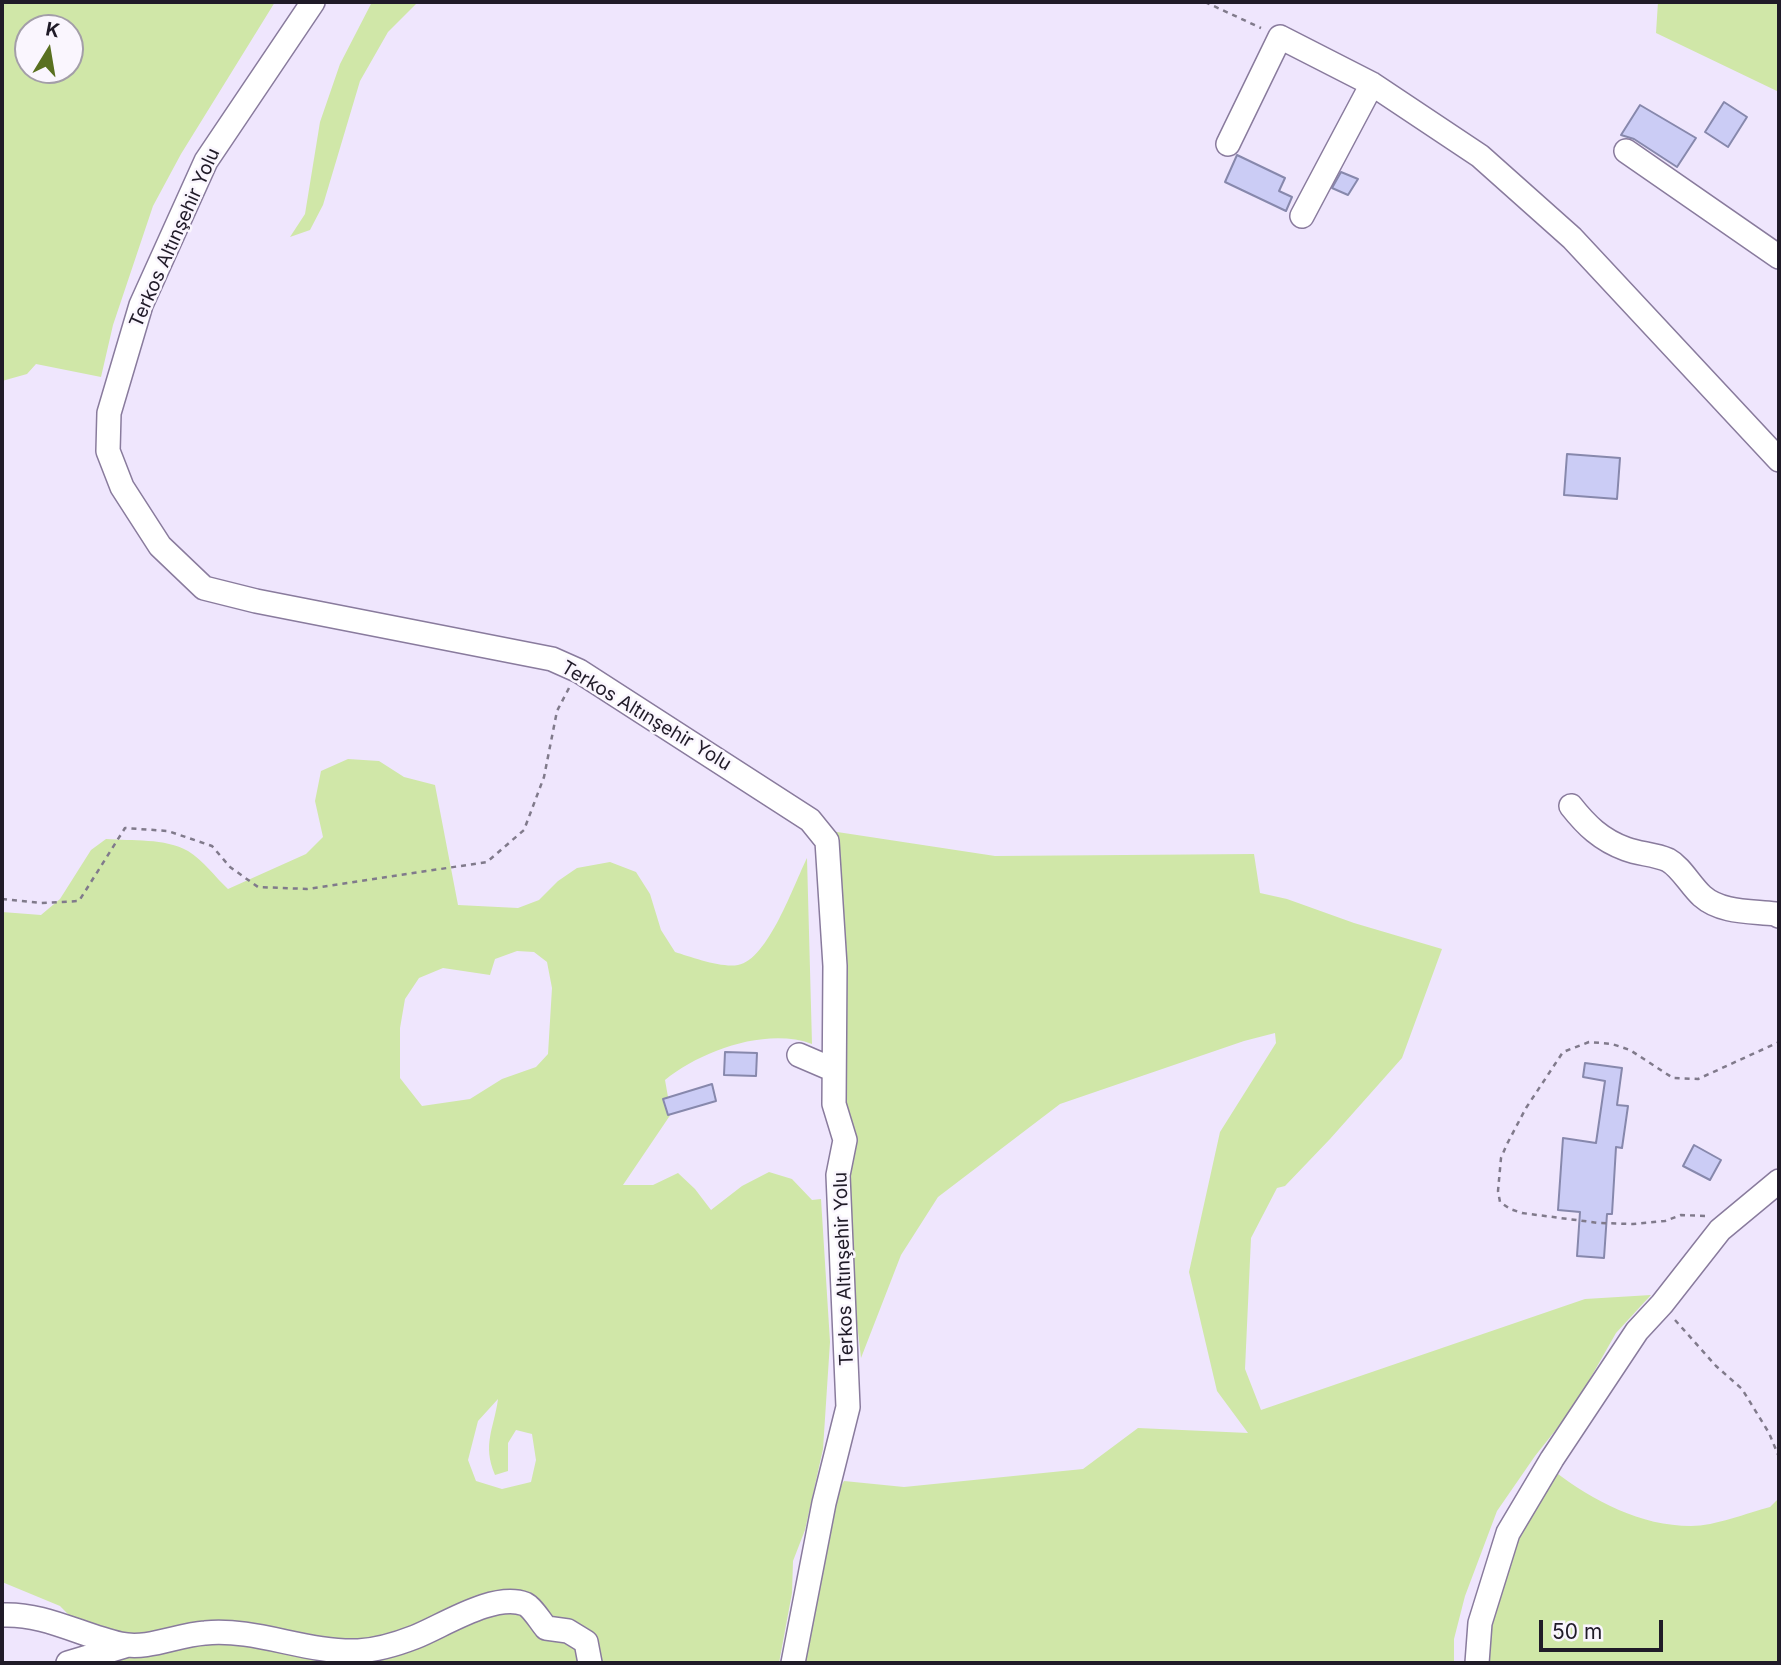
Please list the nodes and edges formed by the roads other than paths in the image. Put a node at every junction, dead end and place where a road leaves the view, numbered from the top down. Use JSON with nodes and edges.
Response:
{"nodes":[{"id":1,"x":313,"y":2,"type":"edge"},
{"id":2,"x":1372,"y":84,"type":"junction"},
{"id":3,"x":1228,"y":144,"type":"dead end"},
{"id":4,"x":1626,"y":151,"type":"dead end"},
{"id":5,"x":1302,"y":216,"type":"dead end"},
{"id":6,"x":1779,"y":257,"type":"edge"},
{"id":7,"x":1779,"y":460,"type":"edge"},
{"id":8,"x":1571,"y":806,"type":"dead end"},
{"id":9,"x":1779,"y":916,"type":"edge"},
{"id":10,"x":799,"y":1055,"type":"dead end"},
{"id":11,"x":834,"y":1070,"type":"junction"},
{"id":12,"x":1779,"y":1181,"type":"edge"},
{"id":13,"x":2,"y":1615,"type":"edge"},
{"id":14,"x":132,"y":1644,"type":"junction"},
{"id":15,"x":68,"y":1663,"type":"edge"},
{"id":16,"x":590,"y":1663,"type":"edge"},
{"id":17,"x":793,"y":1663,"type":"edge"},
{"id":18,"x":1477,"y":1663,"type":"edge"}],
"edges":[{"from":1,"to":11,"type":"street","name":"Terkos Altınşehir Yolu"},
{"from":2,"to":3,"type":"street"},
{"from":2,"to":5,"type":"street"},
{"from":2,"to":7,"type":"street"},
{"from":4,"to":6,"type":"street"},
{"from":8,"to":9,"type":"street"},
{"from":10,"to":11,"type":"street"},
{"from":11,"to":17,"type":"street","name":"Terkos Altınşehir Yolu"},
{"from":12,"to":18,"type":"street"},
{"from":13,"to":14,"type":"street"},
{"from":14,"to":15,"type":"street"},
{"from":14,"to":16,"type":"street"}]}
